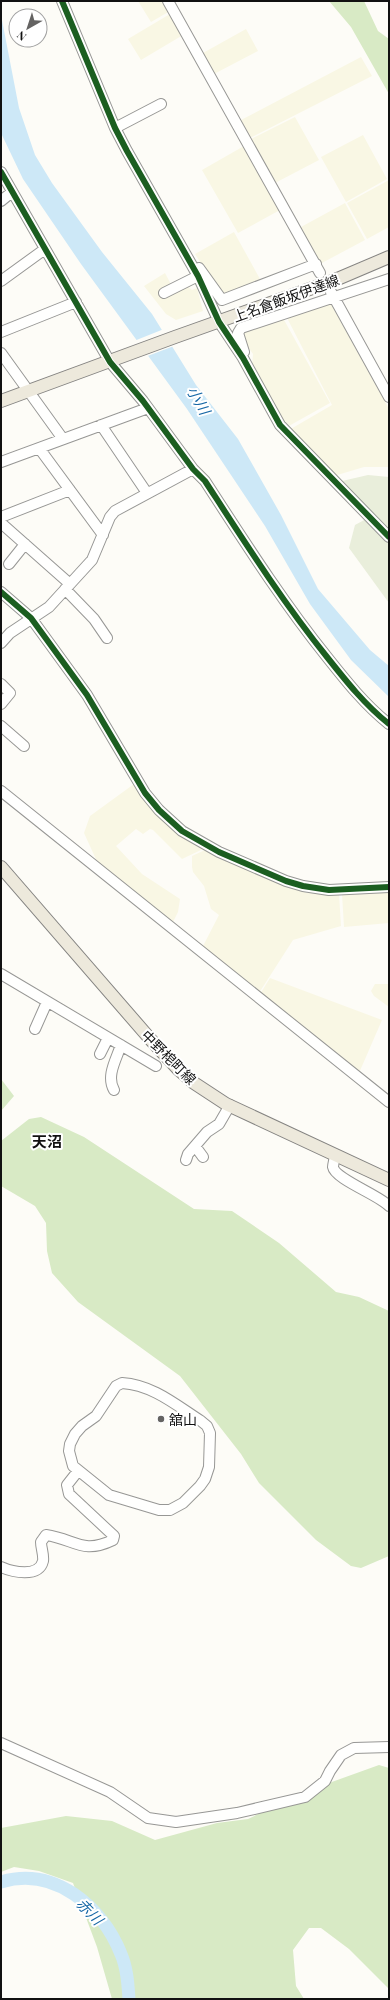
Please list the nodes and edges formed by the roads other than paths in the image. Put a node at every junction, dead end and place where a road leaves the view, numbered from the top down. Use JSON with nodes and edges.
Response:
{"nodes":[{"id":1,"x":62,"y":1,"type":"edge"},
{"id":2,"x":168,"y":1,"type":"edge"},
{"id":3,"x":161,"y":104,"type":"dead end"},
{"id":4,"x":115,"y":128,"type":"junction"},
{"id":5,"x":1,"y":172,"type":"edge"},
{"id":6,"x":12,"y":192,"type":"junction"},
{"id":7,"x":1,"y":201,"type":"edge"},
{"id":8,"x":45,"y":249,"type":"junction"},
{"id":9,"x":389,"y":257,"type":"edge"},
{"id":10,"x":193,"y":267,"type":"junction"},
{"id":11,"x":198,"y":276,"type":"junction"},
{"id":12,"x":389,"y":279,"type":"edge"},
{"id":13,"x":1,"y":281,"type":"edge"},
{"id":14,"x":164,"y":292,"type":"dead end"},
{"id":15,"x":332,"y":294,"type":"junction"},
{"id":16,"x":76,"y":302,"type":"junction"},
{"id":17,"x":219,"y":322,"type":"junction"},
{"id":18,"x":1,"y":332,"type":"edge"},
{"id":19,"x":1,"y":353,"type":"edge"},
{"id":20,"x":243,"y":358,"type":"junction"},
{"id":21,"x":114,"y":360,"type":"junction"},
{"id":22,"x":29,"y":391,"type":"junction"},
{"id":23,"x":389,"y":397,"type":"edge"},
{"id":24,"x":1,"y":402,"type":"edge"},
{"id":25,"x":148,"y":408,"type":"junction"},
{"id":26,"x":102,"y":425,"type":"junction"},
{"id":27,"x":64,"y":439,"type":"junction"},
{"id":28,"x":39,"y":448,"type":"junction"},
{"id":29,"x":1,"y":462,"type":"edge"},
{"id":30,"x":193,"y":469,"type":"junction"},
{"id":31,"x":70,"y":490,"type":"junction"},
{"id":32,"x":147,"y":493,"type":"junction"},
{"id":33,"x":1,"y":517,"type":"edge"},
{"id":34,"x":1,"y":523,"type":"edge"},
{"id":35,"x":103,"y":535,"type":"junction"},
{"id":36,"x":389,"y":537,"type":"edge"},
{"id":37,"x":25,"y":544,"type":"junction"},
{"id":38,"x":9,"y":564,"type":"dead end"},
{"id":39,"x":67,"y":586,"type":"junction"},
{"id":40,"x":1,"y":592,"type":"edge"},
{"id":41,"x":31,"y":618,"type":"junction"},
{"id":42,"x":107,"y":638,"type":"dead end"},
{"id":43,"x":1,"y":643,"type":"edge"},
{"id":44,"x":1,"y":684,"type":"edge"},
{"id":45,"x":1,"y":704,"type":"edge"},
{"id":46,"x":389,"y":724,"type":"edge"},
{"id":47,"x":1,"y":726,"type":"edge"},
{"id":48,"x":24,"y":746,"type":"dead end"},
{"id":49,"x":1,"y":791,"type":"edge"},
{"id":50,"x":1,"y":867,"type":"edge"},
{"id":51,"x":389,"y":887,"type":"edge"},
{"id":52,"x":1,"y":974,"type":"edge"},
{"id":53,"x":47,"y":1002,"type":"junction"},
{"id":54,"x":35,"y":1029,"type":"dead end"},
{"id":55,"x":108,"y":1038,"type":"junction"},
{"id":56,"x":156,"y":1045,"type":"junction"},
{"id":57,"x":121,"y":1046,"type":"junction"},
{"id":58,"x":100,"y":1054,"type":"dead end"},
{"id":59,"x":145,"y":1059,"type":"junction"},
{"id":60,"x":156,"y":1066,"type":"dead end"},
{"id":61,"x":114,"y":1090,"type":"dead end"},
{"id":62,"x":389,"y":1102,"type":"edge"},
{"id":63,"x":230,"y":1105,"type":"junction"},
{"id":64,"x":195,"y":1146,"type":"junction"},
{"id":65,"x":336,"y":1155,"type":"junction"},
{"id":66,"x":203,"y":1157,"type":"dead end"},
{"id":67,"x":186,"y":1160,"type":"dead end"},
{"id":68,"x":389,"y":1180,"type":"edge"},
{"id":69,"x":389,"y":1206,"type":"edge"},
{"id":70,"x":78,"y":1471,"type":"junction"},
{"id":71,"x":1,"y":1567,"type":"edge"},
{"id":72,"x":1,"y":1743,"type":"edge"},
{"id":73,"x":389,"y":1747,"type":"edge"}],
"edges":[{"from":1,"to":4,"type":"street"},
{"from":2,"to":10,"type":"street"},
{"from":3,"to":4,"type":"street"},
{"from":4,"to":10,"type":"street"},
{"from":5,"to":6,"type":"street"},
{"from":6,"to":7,"type":"street"},
{"from":6,"to":8,"type":"street"},
{"from":8,"to":13,"type":"street"},
{"from":8,"to":16,"type":"street"},
{"from":9,"to":17,"type":"main road","name":"上名倉飯坂伊達線"},
{"from":10,"to":11,"type":"street"},
{"from":11,"to":14,"type":"street"},
{"from":11,"to":17,"type":"street"},
{"from":12,"to":15,"type":"street"},
{"from":15,"to":20,"type":"street"},
{"from":15,"to":23,"type":"street"},
{"from":16,"to":18,"type":"street"},
{"from":16,"to":21,"type":"street"},
{"from":17,"to":20,"type":"street"},
{"from":17,"to":21,"type":"main road","name":"上名倉飯坂伊達線"},
{"from":19,"to":22,"type":"street"},
{"from":20,"to":36,"type":"street"},
{"from":21,"to":22,"type":"main road","name":"上名倉飯坂伊達線"},
{"from":21,"to":25,"type":"street"},
{"from":22,"to":24,"type":"main road","name":"上名倉飯坂伊達線"},
{"from":22,"to":27,"type":"street"},
{"from":25,"to":26,"type":"street"},
{"from":25,"to":30,"type":"street"},
{"from":26,"to":27,"type":"street"},
{"from":26,"to":32,"type":"street"},
{"from":27,"to":28,"type":"street"},
{"from":28,"to":29,"type":"street"},
{"from":28,"to":31,"type":"street"},
{"from":30,"to":32,"type":"street"},
{"from":30,"to":46,"type":"street"},
{"from":31,"to":33,"type":"street"},
{"from":31,"to":35,"type":"street"},
{"from":32,"to":35,"type":"street"},
{"from":34,"to":37,"type":"street"},
{"from":35,"to":39,"type":"street"},
{"from":37,"to":38,"type":"street"},
{"from":37,"to":39,"type":"street"},
{"from":39,"to":41,"type":"street"},
{"from":39,"to":42,"type":"street"},
{"from":40,"to":41,"type":"street"},
{"from":41,"to":43,"type":"street"},
{"from":41,"to":51,"type":"street"},
{"from":44,"to":45,"type":"street"},
{"from":47,"to":48,"type":"street"},
{"from":49,"to":62,"type":"street"},
{"from":50,"to":56,"type":"main road","name":"中野梍町線"},
{"from":52,"to":53,"type":"street"},
{"from":53,"to":54,"type":"street"},
{"from":53,"to":55,"type":"street"},
{"from":55,"to":57,"type":"street"},
{"from":55,"to":58,"type":"street"},
{"from":56,"to":59,"type":"street"},
{"from":56,"to":63,"type":"main road","name":"中野梍町線"},
{"from":57,"to":59,"type":"street"},
{"from":57,"to":61,"type":"street"},
{"from":59,"to":60,"type":"street"},
{"from":63,"to":64,"type":"street"},
{"from":63,"to":65,"type":"main road","name":"中野梍町線"},
{"from":64,"to":66,"type":"street"},
{"from":64,"to":67,"type":"street"},
{"from":65,"to":68,"type":"main road","name":"中野梍町線"},
{"from":65,"to":69,"type":"street"},
{"from":70,"to":70,"type":"street"},
{"from":70,"to":71,"type":"street"},
{"from":72,"to":73,"type":"street"}]}
